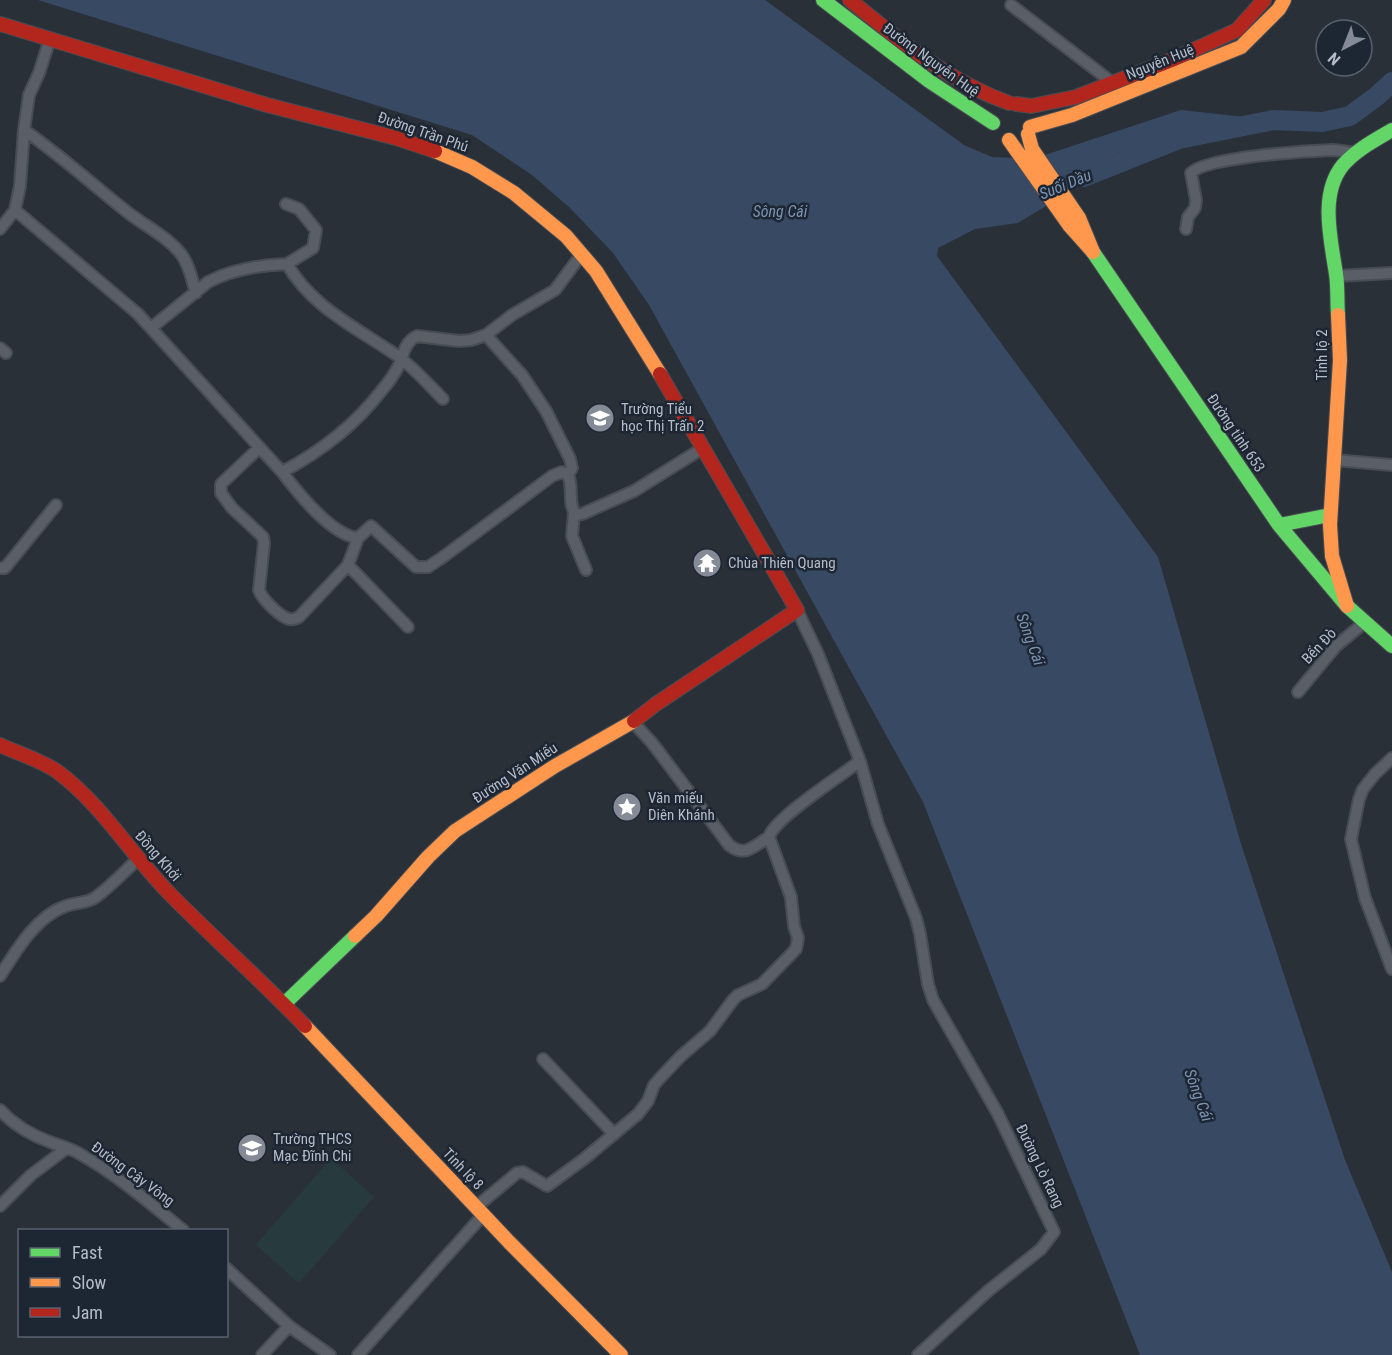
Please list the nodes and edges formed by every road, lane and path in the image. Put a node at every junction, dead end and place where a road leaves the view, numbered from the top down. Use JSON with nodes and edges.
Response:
{"nodes":[{"id":1,"x":850,"y":0,"type":"edge"},
{"id":2,"x":1264,"y":0,"type":"edge"},
{"id":3,"x":1284,"y":0,"type":"edge"},
{"id":4,"x":829,"y":2,"type":"edge"},
{"id":5,"x":1011,"y":5,"type":"dead end"},
{"id":6,"x":0,"y":24,"type":"edge"},
{"id":7,"x":50,"y":39,"type":"junction"},
{"id":8,"x":1174,"y":59,"type":"junction"},
{"id":9,"x":1180,"y":73,"type":"junction"},
{"id":10,"x":1113,"y":83,"type":"junction"},
{"id":11,"x":1012,"y":103,"type":"junction"},
{"id":12,"x":993,"y":123,"type":"junction"},
{"id":13,"x":24,"y":130,"type":"junction"},
{"id":14,"x":1392,"y":130,"type":"edge"},
{"id":15,"x":1029,"y":131,"type":"junction"},
{"id":16,"x":1009,"y":140,"type":"junction"},
{"id":17,"x":1355,"y":153,"type":"junction"},
{"id":18,"x":1030,"y":159,"type":"junction"},
{"id":19,"x":286,"y":204,"type":"dead end"},
{"id":20,"x":15,"y":210,"type":"junction"},
{"id":21,"x":0,"y":229,"type":"edge"},
{"id":22,"x":1186,"y":229,"type":"dead end"},
{"id":23,"x":581,"y":255,"type":"junction"},
{"id":24,"x":287,"y":264,"type":"junction"},
{"id":25,"x":1392,"y":273,"type":"edge"},
{"id":26,"x":1336,"y":276,"type":"junction"},
{"id":27,"x":196,"y":293,"type":"junction"},
{"id":28,"x":151,"y":328,"type":"junction"},
{"id":29,"x":486,"y":335,"type":"junction"},
{"id":30,"x":401,"y":359,"type":"junction"},
{"id":31,"x":443,"y":399,"type":"dead end"},
{"id":32,"x":259,"y":448,"type":"junction"},
{"id":33,"x":703,"y":448,"type":"junction"},
{"id":34,"x":1334,"y":460,"type":"junction"},
{"id":35,"x":1392,"y":465,"type":"edge"},
{"id":36,"x":282,"y":472,"type":"junction"},
{"id":37,"x":568,"y":475,"type":"junction"},
{"id":38,"x":56,"y":505,"type":"dead end"},
{"id":39,"x":574,"y":513,"type":"junction"},
{"id":40,"x":1330,"y":515,"type":"junction"},
{"id":41,"x":1279,"y":525,"type":"junction"},
{"id":42,"x":358,"y":538,"type":"junction"},
{"id":43,"x":348,"y":566,"type":"junction"},
{"id":44,"x":0,"y":568,"type":"edge"},
{"id":45,"x":586,"y":570,"type":"dead end"},
{"id":46,"x":1347,"y":606,"type":"junction"},
{"id":47,"x":797,"y":610,"type":"junction"},
{"id":48,"x":1364,"y":623,"type":"junction"},
{"id":49,"x":408,"y":627,"type":"dead end"},
{"id":50,"x":1392,"y":646,"type":"edge"},
{"id":51,"x":1298,"y":692,"type":"dead end"},
{"id":52,"x":633,"y":722,"type":"junction"},
{"id":53,"x":0,"y":745,"type":"edge"},
{"id":54,"x":1392,"y":758,"type":"edge"},
{"id":55,"x":860,"y":761,"type":"junction"},
{"id":56,"x":769,"y":837,"type":"junction"},
{"id":57,"x":138,"y":859,"type":"junction"},
{"id":58,"x":1392,"y":969,"type":"edge"},
{"id":59,"x":0,"y":976,"type":"edge"},
{"id":60,"x":284,"y":1004,"type":"junction"},
{"id":61,"x":543,"y":1059,"type":"dead end"},
{"id":62,"x":0,"y":1110,"type":"edge"},
{"id":63,"x":613,"y":1133,"type":"junction"},
{"id":64,"x":67,"y":1148,"type":"junction"},
{"id":65,"x":0,"y":1206,"type":"edge"},
{"id":66,"x":480,"y":1211,"type":"junction"},
{"id":67,"x":182,"y":1229,"type":"edge"},
{"id":68,"x":228,"y":1270,"type":"edge"},
{"id":69,"x":290,"y":1326,"type":"junction"},
{"id":70,"x":262,"y":1355,"type":"edge"},
{"id":71,"x":330,"y":1355,"type":"edge"},
{"id":72,"x":358,"y":1355,"type":"edge"},
{"id":73,"x":621,"y":1355,"type":"edge"},
{"id":74,"x":918,"y":1355,"type":"edge"}],
"edges":[{"from":1,"to":11,"type":"main road","name":"Đường Nguyễn Huệ"},
{"from":2,"to":8,"type":"main road","name":"Nguyễn Huệ"},
{"from":3,"to":9,"type":"main road","name":"Nguyễn Huệ"},
{"from":4,"to":12,"type":"main road","name":"Đường Nguyễn Huệ"},
{"from":5,"to":10,"type":"street"},
{"from":6,"to":7,"type":"main road","name":"Đường Trần Phú"},
{"from":7,"to":13,"type":"street"},
{"from":7,"to":23,"type":"main road","name":"Đường Trần Phú"},
{"from":8,"to":9,"type":"main road"},
{"from":8,"to":10,"type":"main road","name":"Nguyễn Huệ"},
{"from":9,"to":15,"type":"main road","name":"Nguyễn Huệ"},
{"from":10,"to":11,"type":"main road","name":"Nguyễn Huệ"},
{"from":11,"to":12,"type":"main road"},
{"from":11,"to":15,"type":"main road"},
{"from":12,"to":16,"type":"main road"},
{"from":13,"to":20,"type":"street"},
{"from":13,"to":27,"type":"street"},
{"from":14,"to":17,"type":"main road","name":"Tỉnh lộ 2"},
{"from":15,"to":16,"type":"main road"},
{"from":15,"to":18,"type":"main road","name":"Đường tỉnh 653"},
{"from":16,"to":18,"type":"main road","name":"Đường tỉnh 653"},
{"from":17,"to":22,"type":"street"},
{"from":17,"to":26,"type":"main road","name":"Tỉnh lộ 2"},
{"from":18,"to":41,"type":"main road","name":"Đường tỉnh 653"},
{"from":19,"to":24,"type":"street"},
{"from":20,"to":21,"type":"street"},
{"from":20,"to":28,"type":"street"},
{"from":23,"to":29,"type":"street"},
{"from":23,"to":33,"type":"main road","name":"Đường Trần Phú"},
{"from":24,"to":27,"type":"street"},
{"from":24,"to":30,"type":"street"},
{"from":25,"to":26,"type":"street"},
{"from":26,"to":34,"type":"main road","name":"Tỉnh lộ 2"},
{"from":27,"to":28,"type":"street"},
{"from":28,"to":32,"type":"street"},
{"from":29,"to":30,"type":"street"},
{"from":29,"to":37,"type":"street"},
{"from":30,"to":31,"type":"street"},
{"from":30,"to":36,"type":"street"},
{"from":32,"to":36,"type":"street"},
{"from":32,"to":43,"type":"street"},
{"from":33,"to":39,"type":"street"},
{"from":33,"to":47,"type":"main road","name":"Đường Trần Phú"},
{"from":34,"to":35,"type":"street"},
{"from":34,"to":40,"type":"main road","name":"Tỉnh lộ 2"},
{"from":36,"to":42,"type":"street"},
{"from":37,"to":39,"type":"street"},
{"from":37,"to":42,"type":"street"},
{"from":38,"to":44,"type":"street"},
{"from":39,"to":45,"type":"street"},
{"from":40,"to":41,"type":"main road"},
{"from":40,"to":46,"type":"main road","name":"Tỉnh lộ 2"},
{"from":41,"to":46,"type":"main road","name":"Đường tỉnh 653"},
{"from":42,"to":43,"type":"street"},
{"from":43,"to":49,"type":"street"},
{"from":46,"to":48,"type":"main road","name":"Đường tỉnh 653"},
{"from":47,"to":52,"type":"main road","name":"Đường Văn Miếu"},
{"from":47,"to":55,"type":"street"},
{"from":48,"to":50,"type":"main road"},
{"from":48,"to":51,"type":"street","name":"Bến Đò"},
{"from":52,"to":56,"type":"street"},
{"from":52,"to":60,"type":"main road","name":"Đường Văn Miếu"},
{"from":53,"to":57,"type":"main road","name":"Đồng Khởi"},
{"from":54,"to":58,"type":"street"},
{"from":55,"to":56,"type":"street"},
{"from":55,"to":74,"type":"street","name":"Đường Lò Rang"},
{"from":56,"to":63,"type":"street"},
{"from":57,"to":59,"type":"street"},
{"from":57,"to":60,"type":"main road","name":"Đồng Khởi"},
{"from":60,"to":66,"type":"main road","name":"Tỉnh lộ 8"},
{"from":61,"to":63,"type":"street"},
{"from":62,"to":64,"type":"street","name":"Đường Cây Vông"},
{"from":63,"to":66,"type":"street"},
{"from":64,"to":65,"type":"street"},
{"from":64,"to":67,"type":"street","name":"Đường Cây Vông"},
{"from":66,"to":72,"type":"street"},
{"from":66,"to":73,"type":"main road","name":"Tỉnh lộ 8"},
{"from":68,"to":69,"type":"street"},
{"from":69,"to":70,"type":"street"},
{"from":69,"to":71,"type":"street"}]}
